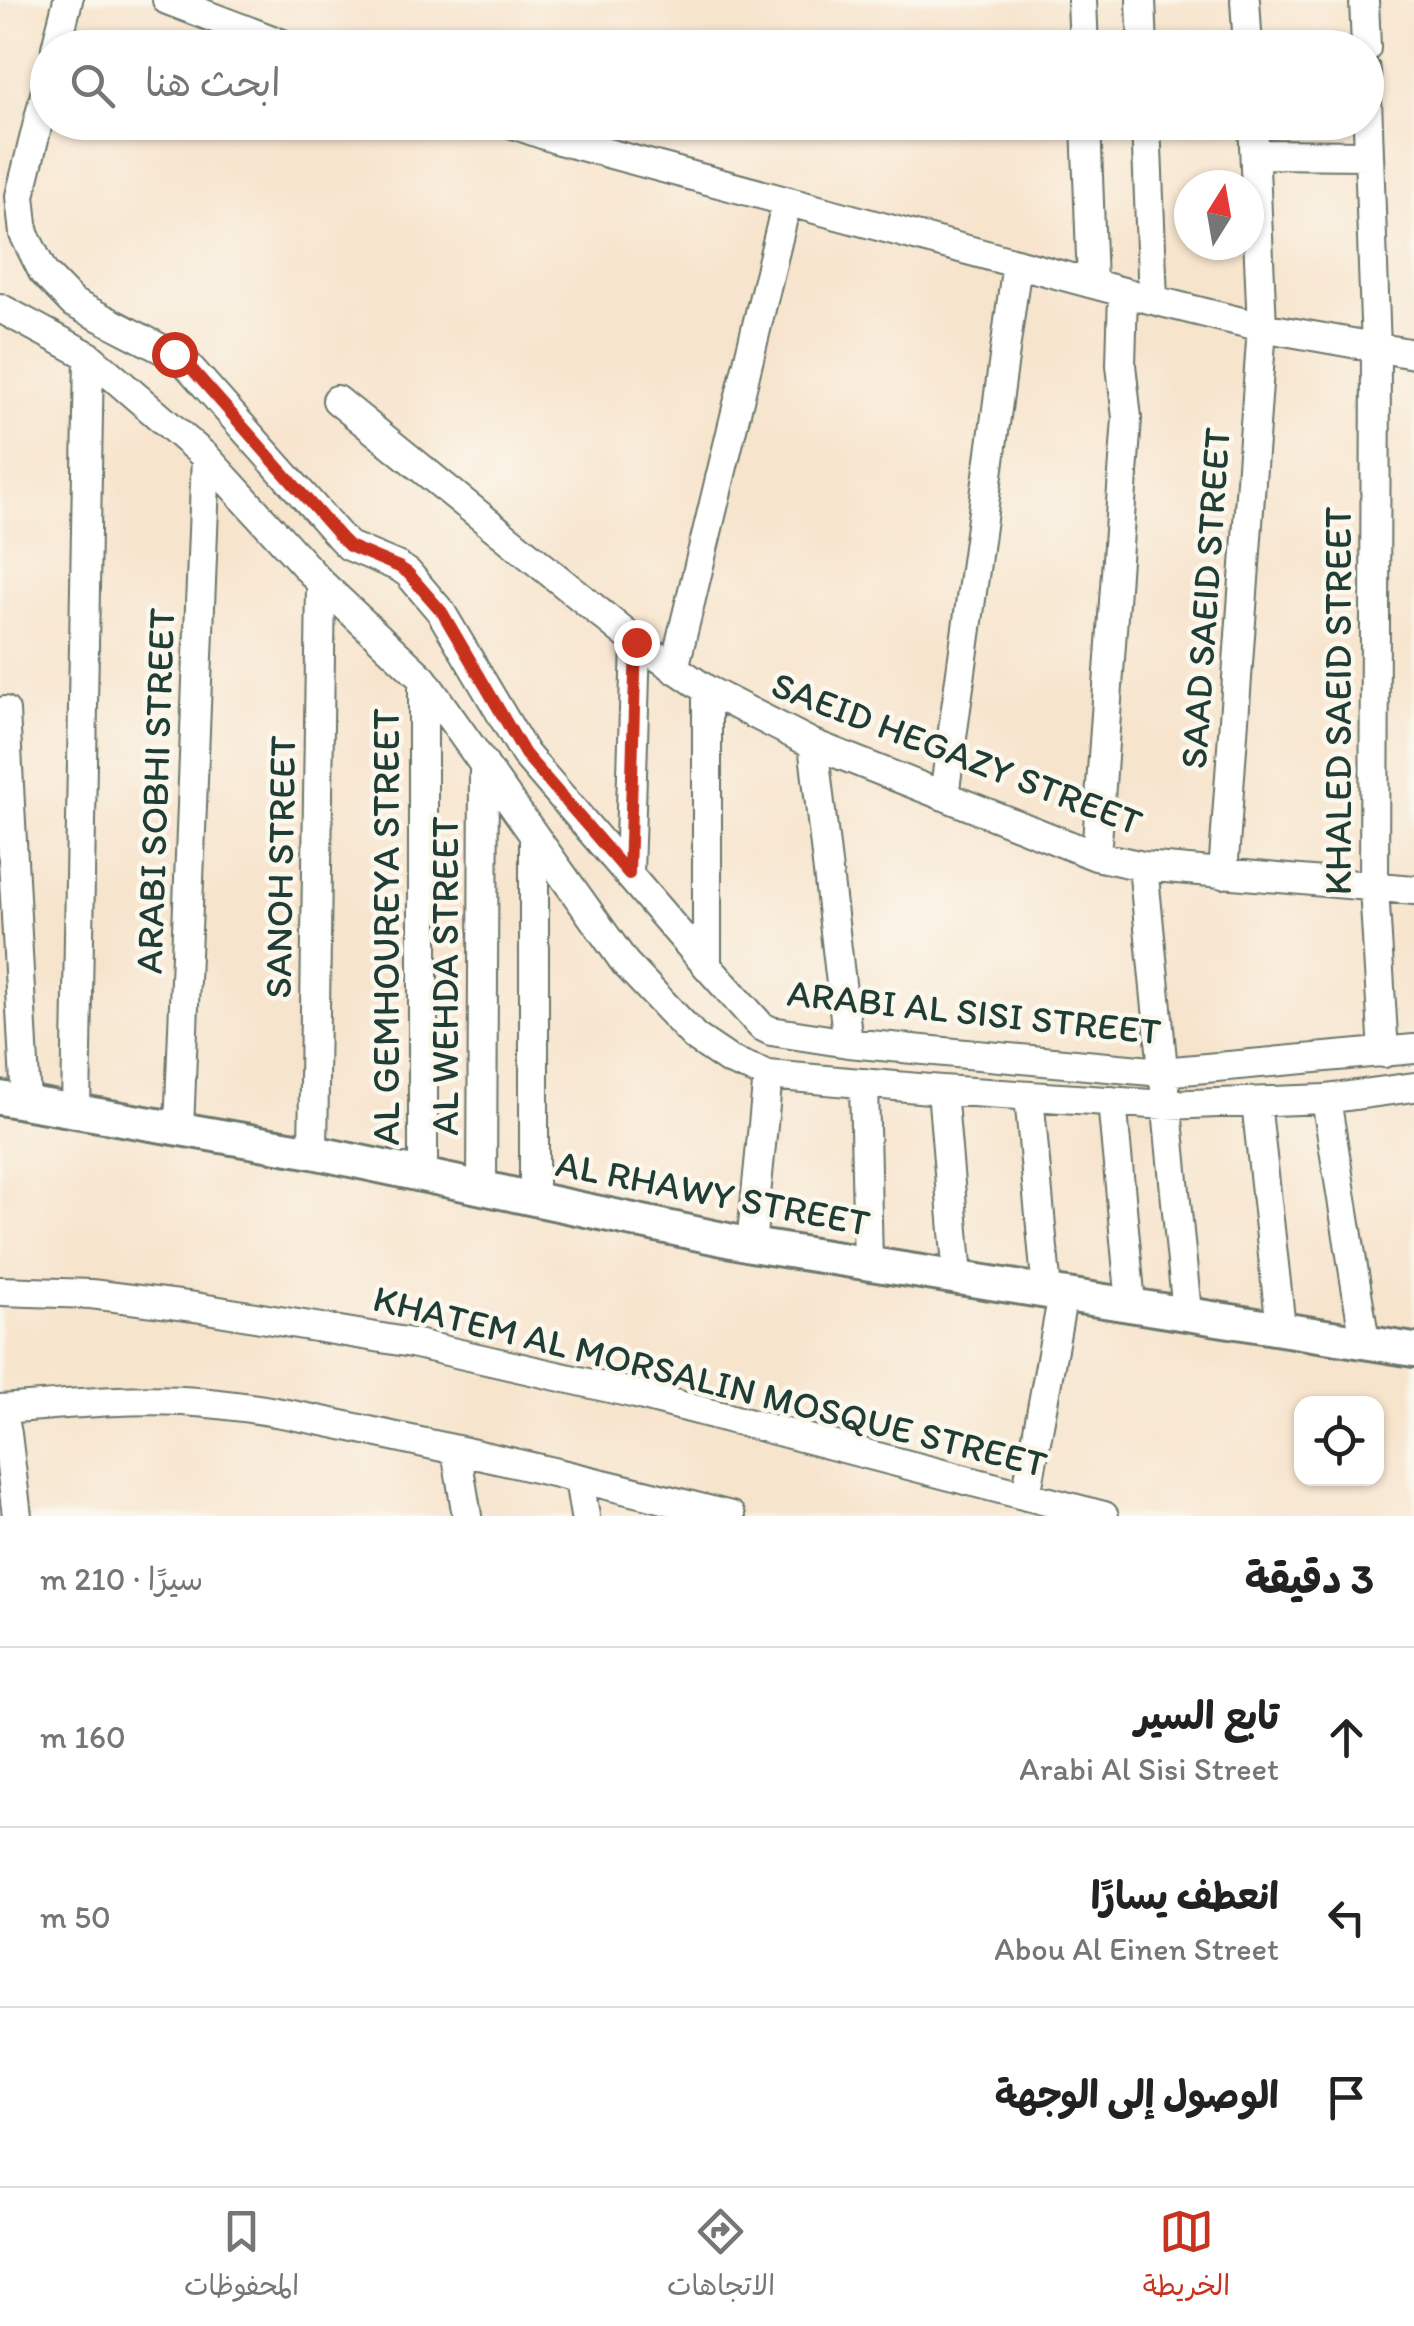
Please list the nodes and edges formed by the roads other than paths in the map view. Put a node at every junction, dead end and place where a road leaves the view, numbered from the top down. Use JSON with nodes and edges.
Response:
{"nodes":[{"id":1,"x":68,"y":0,"type":"edge"},
{"id":2,"x":168,"y":0,"type":"edge"},
{"id":3,"x":1082,"y":0,"type":"edge"},
{"id":4,"x":1141,"y":0,"type":"edge"},
{"id":5,"x":1245,"y":0,"type":"edge"},
{"id":6,"x":1364,"y":0,"type":"edge"},
{"id":7,"x":60,"y":30,"type":"edge"},
{"id":8,"x":246,"y":30,"type":"edge"},
{"id":9,"x":1083,"y":30,"type":"edge"},
{"id":10,"x":1142,"y":30,"type":"edge"},
{"id":11,"x":1247,"y":30,"type":"edge"},
{"id":12,"x":1365,"y":30,"type":"edge"},
{"id":13,"x":34,"y":140,"type":"edge"},
{"id":14,"x":558,"y":140,"type":"edge"},
{"id":15,"x":1087,"y":140,"type":"edge"},
{"id":16,"x":1147,"y":140,"type":"edge"},
{"id":17,"x":1255,"y":140,"type":"edge"},
{"id":18,"x":1369,"y":140,"type":"edge"},
{"id":19,"x":1256,"y":154,"type":"junction"},
{"id":20,"x":1370,"y":155,"type":"junction"},
{"id":21,"x":787,"y":202,"type":"junction"},
{"id":22,"x":1017,"y":263,"type":"junction"},
{"id":23,"x":1092,"y":284,"type":"junction"},
{"id":24,"x":1123,"y":292,"type":"junction"},
{"id":25,"x":1153,"y":300,"type":"junction"},
{"id":26,"x":0,"y":308,"type":"edge"},
{"id":27,"x":1262,"y":327,"type":"junction"},
{"id":28,"x":1376,"y":349,"type":"junction"},
{"id":29,"x":1414,"y":354,"type":"edge"},
{"id":30,"x":89,"y":356,"type":"junction"},
{"id":31,"x":337,"y":400,"type":"dead end"},
{"id":32,"x":206,"y":456,"type":"junction"},
{"id":33,"x":321,"y":584,"type":"junction"},
{"id":34,"x":636,"y":642,"type":"junction"},
{"id":35,"x":674,"y":669,"type":"junction"},
{"id":36,"x":423,"y":679,"type":"junction"},
{"id":37,"x":708,"y":690,"type":"junction"},
{"id":38,"x":5,"y":712,"type":"dead end"},
{"id":39,"x":812,"y":744,"type":"junction"},
{"id":40,"x":484,"y":764,"type":"junction"},
{"id":41,"x":944,"y":796,"type":"junction"},
{"id":42,"x":534,"y":834,"type":"junction"},
{"id":43,"x":1096,"y":856,"type":"junction"},
{"id":44,"x":1143,"y":866,"type":"junction"},
{"id":45,"x":629,"y":874,"type":"junction"},
{"id":46,"x":1223,"y":874,"type":"junction"},
{"id":47,"x":1374,"y":888,"type":"junction"},
{"id":48,"x":1414,"y":890,"type":"edge"},
{"id":49,"x":707,"y":966,"type":"junction"},
{"id":50,"x":848,"y":1043,"type":"junction"},
{"id":51,"x":1414,"y":1049,"type":"edge"},
{"id":52,"x":1384,"y":1053,"type":"junction"},
{"id":53,"x":1162,"y":1072,"type":"junction"},
{"id":54,"x":768,"y":1075,"type":"junction"},
{"id":55,"x":864,"y":1083,"type":"junction"},
{"id":56,"x":1414,"y":1086,"type":"edge"},
{"id":57,"x":942,"y":1090,"type":"junction"},
{"id":58,"x":1029,"y":1096,"type":"junction"},
{"id":59,"x":1326,"y":1099,"type":"junction"},
{"id":60,"x":13,"y":1100,"type":"edge"},
{"id":61,"x":1112,"y":1101,"type":"junction"},
{"id":62,"x":1256,"y":1102,"type":"junction"},
{"id":63,"x":1166,"y":1105,"type":"junction"},
{"id":64,"x":76,"y":1111,"type":"junction"},
{"id":65,"x":179,"y":1129,"type":"junction"},
{"id":66,"x":313,"y":1152,"type":"junction"},
{"id":67,"x":424,"y":1176,"type":"junction"},
{"id":68,"x":482,"y":1188,"type":"junction"},
{"id":69,"x":534,"y":1199,"type":"junction"},
{"id":70,"x":751,"y":1245,"type":"junction"},
{"id":71,"x":868,"y":1264,"type":"junction"},
{"id":72,"x":958,"y":1278,"type":"junction"},
{"id":73,"x":0,"y":1291,"type":"edge"},
{"id":74,"x":1055,"y":1293,"type":"junction"},
{"id":75,"x":1131,"y":1304,"type":"junction"},
{"id":76,"x":1187,"y":1313,"type":"junction"},
{"id":77,"x":1281,"y":1328,"type":"junction"},
{"id":78,"x":1365,"y":1342,"type":"junction"},
{"id":79,"x":1414,"y":1350,"type":"edge"},
{"id":80,"x":1,"y":1409,"type":"edge"},
{"id":81,"x":456,"y":1450,"type":"junction"},
{"id":82,"x":579,"y":1479,"type":"junction"},
{"id":83,"x":1026,"y":1496,"type":"junction"},
{"id":84,"x":716,"y":1514,"type":"edge"},
{"id":85,"x":17,"y":1516,"type":"edge"},
{"id":86,"x":468,"y":1516,"type":"edge"},
{"id":87,"x":585,"y":1516,"type":"edge"},
{"id":88,"x":1104,"y":1516,"type":"edge"}],
"edges":[{"from":1,"to":7,"type":"street"},
{"from":2,"to":8,"type":"street"},
{"from":3,"to":9,"type":"street"},
{"from":4,"to":10,"type":"street"},
{"from":5,"to":11,"type":"street"},
{"from":6,"to":12,"type":"street"},
{"from":13,"to":45,"type":"street","name":"ARABI AL SISI STREET"},
{"from":14,"to":21,"type":"street"},
{"from":15,"to":23,"type":"street"},
{"from":16,"to":25,"type":"street"},
{"from":17,"to":19,"type":"street","name":"SAAD SAEID STREET"},
{"from":18,"to":20,"type":"street","name":"KHALED SAEID STREET"},
{"from":19,"to":20,"type":"street"},
{"from":19,"to":27,"type":"street","name":"SAAD SAEID STREET"},
{"from":20,"to":28,"type":"street","name":"KHALED SAEID STREET"},
{"from":21,"to":22,"type":"street"},
{"from":21,"to":35,"type":"street"},
{"from":22,"to":23,"type":"street"},
{"from":22,"to":41,"type":"street"},
{"from":23,"to":24,"type":"street"},
{"from":24,"to":25,"type":"street"},
{"from":24,"to":43,"type":"street"},
{"from":25,"to":27,"type":"street"},
{"from":26,"to":30,"type":"street"},
{"from":27,"to":28,"type":"street"},
{"from":27,"to":46,"type":"street","name":"SAAD SAEID STREET"},
{"from":28,"to":29,"type":"street"},
{"from":28,"to":47,"type":"street","name":"KHALED SAEID STREET"},
{"from":30,"to":32,"type":"street"},
{"from":30,"to":64,"type":"street"},
{"from":31,"to":34,"type":"street","name":"SAEID HEGAZY STREET"},
{"from":32,"to":33,"type":"street"},
{"from":32,"to":65,"type":"street","name":"ARABI SOBHI STREET"},
{"from":33,"to":36,"type":"street"},
{"from":33,"to":66,"type":"street","name":"SANOH STREET"},
{"from":34,"to":35,"type":"street","name":"SAEID HEGAZY STREET"},
{"from":34,"to":45,"type":"street"},
{"from":35,"to":37,"type":"street","name":"SAEID HEGAZY STREET"},
{"from":36,"to":40,"type":"street"},
{"from":36,"to":67,"type":"street","name":"AL GEMHOUREYA STREET"},
{"from":37,"to":39,"type":"street","name":"SAEID HEGAZY STREET"},
{"from":37,"to":49,"type":"street"},
{"from":38,"to":60,"type":"street"},
{"from":39,"to":41,"type":"street","name":"SAEID HEGAZY STREET"},
{"from":39,"to":50,"type":"street"},
{"from":40,"to":42,"type":"street"},
{"from":40,"to":68,"type":"street","name":"AL WEHDA STREET"},
{"from":41,"to":43,"type":"street","name":"SAEID HEGAZY STREET"},
{"from":42,"to":54,"type":"street"},
{"from":42,"to":69,"type":"street"},
{"from":43,"to":44,"type":"street","name":"SAEID HEGAZY STREET"},
{"from":44,"to":46,"type":"street","name":"SAEID HEGAZY STREET"},
{"from":44,"to":53,"type":"street"},
{"from":45,"to":49,"type":"street","name":"ARABI AL SISI STREET"},
{"from":46,"to":47,"type":"street","name":"SAEID HEGAZY STREET"},
{"from":47,"to":48,"type":"street","name":"SAEID HEGAZY STREET"},
{"from":47,"to":52,"type":"street","name":"KHALED SAEID STREET"},
{"from":49,"to":50,"type":"street","name":"ARABI AL SISI STREET"},
{"from":50,"to":53,"type":"street","name":"ARABI AL SISI STREET"},
{"from":51,"to":52,"type":"street","name":"ARABI AL SISI STREET"},
{"from":52,"to":53,"type":"street","name":"ARABI AL SISI STREET"},
{"from":53,"to":63,"type":"street"},
{"from":54,"to":55,"type":"street"},
{"from":54,"to":70,"type":"street"},
{"from":55,"to":57,"type":"street"},
{"from":55,"to":71,"type":"street"},
{"from":56,"to":59,"type":"street"},
{"from":57,"to":58,"type":"street"},
{"from":57,"to":72,"type":"street"},
{"from":58,"to":61,"type":"street"},
{"from":58,"to":74,"type":"street"},
{"from":59,"to":62,"type":"street"},
{"from":59,"to":78,"type":"street"},
{"from":60,"to":64,"type":"street","name":"AL RHAWY STREET"},
{"from":61,"to":63,"type":"street"},
{"from":61,"to":75,"type":"street"},
{"from":62,"to":63,"type":"street"},
{"from":62,"to":77,"type":"street"},
{"from":63,"to":76,"type":"street"},
{"from":64,"to":65,"type":"street","name":"AL RHAWY STREET"},
{"from":65,"to":66,"type":"street","name":"AL RHAWY STREET"},
{"from":66,"to":67,"type":"street","name":"AL RHAWY STREET"},
{"from":67,"to":68,"type":"street","name":"AL RHAWY STREET"},
{"from":68,"to":69,"type":"street","name":"AL RHAWY STREET"},
{"from":69,"to":70,"type":"street","name":"AL RHAWY STREET"},
{"from":70,"to":71,"type":"street","name":"AL RHAWY STREET"},
{"from":71,"to":72,"type":"street","name":"AL RHAWY STREET"},
{"from":72,"to":74,"type":"street","name":"AL RHAWY STREET"},
{"from":73,"to":83,"type":"street","name":"KHATEM AL MORSALIN MOSQUE STREET"},
{"from":74,"to":75,"type":"street","name":"AL RHAWY STREET"},
{"from":74,"to":83,"type":"street"},
{"from":75,"to":76,"type":"street","name":"AL RHAWY STREET"},
{"from":76,"to":77,"type":"street","name":"AL RHAWY STREET"},
{"from":77,"to":78,"type":"street","name":"AL RHAWY STREET"},
{"from":78,"to":79,"type":"street","name":"AL RHAWY STREET"},
{"from":80,"to":81,"type":"street"},
{"from":80,"to":85,"type":"street"},
{"from":81,"to":82,"type":"street"},
{"from":81,"to":86,"type":"street"},
{"from":82,"to":84,"type":"street"},
{"from":82,"to":87,"type":"street"},
{"from":83,"to":88,"type":"street","name":"KHATEM AL MORSALIN MOSQUE STREET"}]}
